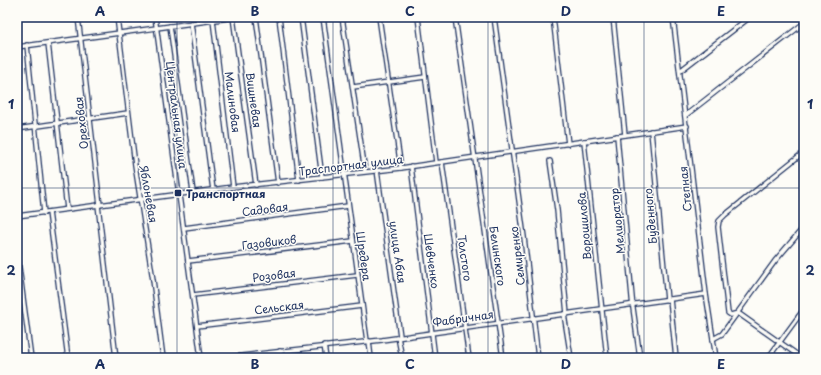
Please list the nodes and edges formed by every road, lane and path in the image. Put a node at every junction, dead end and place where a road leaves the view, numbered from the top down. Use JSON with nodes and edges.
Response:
{"nodes":[{"id":1,"x":78,"y":17,"type":"edge"},
{"id":2,"x":117,"y":17,"type":"edge"},
{"id":3,"x":155,"y":17,"type":"edge"},
{"id":4,"x":194,"y":17,"type":"edge"},
{"id":5,"x":233,"y":17,"type":"edge"},
{"id":6,"x":237,"y":17,"type":"edge"},
{"id":7,"x":256,"y":17,"type":"edge"},
{"id":8,"x":279,"y":17,"type":"edge"},
{"id":9,"x":300,"y":17,"type":"edge"},
{"id":10,"x":323,"y":17,"type":"edge"},
{"id":11,"x":342,"y":17,"type":"edge"},
{"id":12,"x":379,"y":17,"type":"edge"},
{"id":13,"x":418,"y":17,"type":"edge"},
{"id":14,"x":455,"y":17,"type":"edge"},
{"id":15,"x":494,"y":17,"type":"edge"},
{"id":16,"x":553,"y":17,"type":"edge"},
{"id":17,"x":613,"y":17,"type":"edge"},
{"id":18,"x":673,"y":17,"type":"edge"},
{"id":19,"x":750,"y":17,"type":"edge"},
{"id":20,"x":213,"y":20,"type":"junction"},
{"id":21,"x":193,"y":23,"type":"junction"},
{"id":22,"x":804,"y":23,"type":"edge"},
{"id":23,"x":170,"y":26,"type":"junction"},
{"id":24,"x":157,"y":28,"type":"junction"},
{"id":25,"x":119,"y":33,"type":"junction"},
{"id":26,"x":80,"y":38,"type":"junction"},
{"id":27,"x":48,"y":43,"type":"junction"},
{"id":28,"x":27,"y":45,"type":"junction"},
{"id":29,"x":17,"y":47,"type":"edge"},
{"id":30,"x":680,"y":71,"type":"junction"},
{"id":31,"x":425,"y":77,"type":"junction"},
{"id":32,"x":388,"y":82,"type":"junction"},
{"id":33,"x":353,"y":88,"type":"junction"},
{"id":34,"x":128,"y":113,"type":"junction"},
{"id":35,"x":686,"y":115,"type":"junction"},
{"id":36,"x":90,"y":118,"type":"junction"},
{"id":37,"x":58,"y":123,"type":"junction"},
{"id":38,"x":34,"y":126,"type":"junction"},
{"id":39,"x":687,"y":126,"type":"junction"},
{"id":40,"x":17,"y":129,"type":"edge"},
{"id":41,"x":651,"y":131,"type":"junction"},
{"id":42,"x":625,"y":135,"type":"junction"},
{"id":43,"x":617,"y":136,"type":"junction"},
{"id":44,"x":584,"y":141,"type":"junction"},
{"id":45,"x":568,"y":144,"type":"junction"},
{"id":46,"x":511,"y":151,"type":"junction"},
{"id":47,"x":804,"y":152,"type":"edge"},
{"id":48,"x":474,"y":156,"type":"junction"},
{"id":49,"x":550,"y":161,"type":"dead end"},
{"id":50,"x":436,"y":162,"type":"junction"},
{"id":51,"x":442,"y":162,"type":"junction"},
{"id":52,"x":411,"y":166,"type":"junction"},
{"id":53,"x":401,"y":168,"type":"junction"},
{"id":54,"x":377,"y":170,"type":"junction"},
{"id":55,"x":365,"y":171,"type":"junction"},
{"id":56,"x":344,"y":174,"type":"junction"},
{"id":57,"x":322,"y":177,"type":"junction"},
{"id":58,"x":300,"y":180,"type":"junction"},
{"id":59,"x":278,"y":183,"type":"junction"},
{"id":60,"x":256,"y":185,"type":"junction"},
{"id":61,"x":233,"y":187,"type":"junction"},
{"id":62,"x":213,"y":190,"type":"junction"},
{"id":63,"x":193,"y":192,"type":"junction"},
{"id":64,"x":178,"y":195,"type":"junction"},
{"id":65,"x":141,"y":200,"type":"junction"},
{"id":66,"x":99,"y":205,"type":"junction"},
{"id":67,"x":348,"y":206,"type":"junction"},
{"id":68,"x":67,"y":209,"type":"junction"},
{"id":69,"x":49,"y":212,"type":"junction"},
{"id":70,"x":44,"y":213,"type":"junction"},
{"id":71,"x":17,"y":216,"type":"edge"},
{"id":72,"x":804,"y":227,"type":"edge"},
{"id":73,"x":184,"y":228,"type":"junction"},
{"id":74,"x":353,"y":240,"type":"junction"},
{"id":75,"x":17,"y":252,"type":"edge"},
{"id":76,"x":188,"y":261,"type":"junction"},
{"id":77,"x":357,"y":275,"type":"junction"},
{"id":78,"x":706,"y":294,"type":"junction"},
{"id":79,"x":193,"y":295,"type":"junction"},
{"id":80,"x":668,"y":300,"type":"junction"},
{"id":81,"x":634,"y":304,"type":"junction"},
{"id":82,"x":362,"y":306,"type":"junction"},
{"id":83,"x":602,"y":309,"type":"junction"},
{"id":84,"x":804,"y":309,"type":"edge"},
{"id":85,"x":738,"y":313,"type":"junction"},
{"id":86,"x":566,"y":314,"type":"junction"},
{"id":87,"x":533,"y":318,"type":"junction"},
{"id":88,"x":499,"y":323,"type":"junction"},
{"id":89,"x":197,"y":326,"type":"junction"},
{"id":90,"x":465,"y":327,"type":"junction"},
{"id":91,"x":432,"y":332,"type":"junction"},
{"id":92,"x":399,"y":336,"type":"junction"},
{"id":93,"x":713,"y":339,"type":"junction"},
{"id":94,"x":368,"y":341,"type":"junction"},
{"id":95,"x":780,"y":342,"type":"junction"},
{"id":96,"x":324,"y":346,"type":"junction"},
{"id":97,"x":280,"y":351,"type":"junction"},
{"id":98,"x":240,"y":357,"type":"edge"},
{"id":99,"x":31,"y":358,"type":"edge"},
{"id":100,"x":68,"y":358,"type":"edge"},
{"id":101,"x":116,"y":358,"type":"edge"},
{"id":102,"x":163,"y":358,"type":"edge"},
{"id":103,"x":201,"y":358,"type":"edge"},
{"id":104,"x":223,"y":358,"type":"edge"},
{"id":105,"x":281,"y":358,"type":"edge"},
{"id":106,"x":326,"y":358,"type":"edge"},
{"id":107,"x":371,"y":358,"type":"edge"},
{"id":108,"x":402,"y":358,"type":"edge"},
{"id":109,"x":435,"y":358,"type":"edge"},
{"id":110,"x":469,"y":358,"type":"edge"},
{"id":111,"x":503,"y":358,"type":"edge"},
{"id":112,"x":538,"y":358,"type":"edge"},
{"id":113,"x":571,"y":358,"type":"edge"},
{"id":114,"x":607,"y":358,"type":"edge"},
{"id":115,"x":640,"y":358,"type":"edge"},
{"id":116,"x":676,"y":358,"type":"edge"},
{"id":117,"x":716,"y":358,"type":"edge"},
{"id":118,"x":768,"y":358,"type":"edge"},
{"id":119,"x":802,"y":358,"type":"edge"}],
"edges":[{"from":1,"to":26,"type":"street","name":"Ореховая"},
{"from":2,"to":25,"type":"street","name":"Яблоневая"},
{"from":3,"to":24,"type":"street","name":"Центральная улица"},
{"from":4,"to":21,"type":"street"},
{"from":5,"to":6,"type":"street"},
{"from":5,"to":20,"type":"street"},
{"from":5,"to":60,"type":"street","name":"Вишневая"},
{"from":7,"to":59,"type":"street"},
{"from":8,"to":58,"type":"street"},
{"from":9,"to":57,"type":"street"},
{"from":10,"to":56,"type":"street","name":"Шредера"},
{"from":11,"to":33,"type":"street"},
{"from":12,"to":32,"type":"street"},
{"from":13,"to":31,"type":"street"},
{"from":14,"to":48,"type":"street","name":"Белинского"},
{"from":15,"to":46,"type":"street","name":"Семиренко"},
{"from":16,"to":45,"type":"street"},
{"from":17,"to":42,"type":"street"},
{"from":18,"to":30,"type":"street","name":"Степная"},
{"from":19,"to":30,"type":"street"},
{"from":20,"to":21,"type":"street"},
{"from":20,"to":61,"type":"street","name":"Малиновая"},
{"from":21,"to":23,"type":"street"},
{"from":21,"to":62,"type":"street"},
{"from":22,"to":35,"type":"street"},
{"from":23,"to":24,"type":"street"},
{"from":23,"to":63,"type":"street"},
{"from":24,"to":25,"type":"street"},
{"from":24,"to":64,"type":"street","name":"Центральная улица"},
{"from":25,"to":26,"type":"street"},
{"from":25,"to":34,"type":"street","name":"Яблоневая"},
{"from":26,"to":27,"type":"street"},
{"from":26,"to":36,"type":"street","name":"Ореховая"},
{"from":27,"to":28,"type":"street"},
{"from":27,"to":37,"type":"street"},
{"from":28,"to":29,"type":"street"},
{"from":28,"to":38,"type":"street"},
{"from":30,"to":35,"type":"street","name":"Степная"},
{"from":31,"to":32,"type":"street"},
{"from":31,"to":50,"type":"street"},
{"from":32,"to":33,"type":"street"},
{"from":32,"to":53,"type":"street"},
{"from":33,"to":55,"type":"street"},
{"from":34,"to":36,"type":"street"},
{"from":34,"to":65,"type":"street","name":"Яблоневая"},
{"from":35,"to":39,"type":"street","name":"Степная"},
{"from":36,"to":37,"type":"street"},
{"from":36,"to":66,"type":"street","name":"Ореховая"},
{"from":37,"to":38,"type":"street"},
{"from":37,"to":68,"type":"street"},
{"from":38,"to":40,"type":"street"},
{"from":38,"to":70,"type":"street"},
{"from":39,"to":41,"type":"street","name":"Траспортная улица"},
{"from":39,"to":78,"type":"street","name":"Степная"},
{"from":41,"to":42,"type":"street","name":"Траспортная улица"},
{"from":41,"to":80,"type":"street","name":"Буденного"},
{"from":42,"to":43,"type":"street","name":"Траспортная улица"},
{"from":43,"to":44,"type":"street","name":"Траспортная улица"},
{"from":43,"to":81,"type":"street","name":"Мелиоратор"},
{"from":44,"to":45,"type":"street","name":"Траспортная улица"},
{"from":44,"to":83,"type":"street","name":"Ворошилова"},
{"from":45,"to":46,"type":"street","name":"Траспортная улица"},
{"from":46,"to":48,"type":"street","name":"Траспортная улица"},
{"from":46,"to":87,"type":"street","name":"Семиренко"},
{"from":47,"to":85,"type":"street"},
{"from":48,"to":51,"type":"street","name":"Траспортная улица"},
{"from":48,"to":88,"type":"street","name":"Белинского"},
{"from":49,"to":86,"type":"street"},
{"from":50,"to":51,"type":"street","name":"Траспортная улица"},
{"from":50,"to":52,"type":"street","name":"Траспортная улица"},
{"from":51,"to":90,"type":"street","name":"Толстого"},
{"from":52,"to":53,"type":"street","name":"Траспортная улица"},
{"from":52,"to":91,"type":"street","name":"Шевченко"},
{"from":53,"to":54,"type":"street","name":"Траспортная улица"},
{"from":54,"to":55,"type":"street","name":"Траспортная улица"},
{"from":54,"to":92,"type":"street","name":"улица Абая"},
{"from":55,"to":56,"type":"street","name":"Траспортная улица"},
{"from":56,"to":57,"type":"street","name":"Траспортная улица"},
{"from":56,"to":67,"type":"street","name":"Шредера"},
{"from":57,"to":58,"type":"street","name":"Траспортная улица"},
{"from":58,"to":59,"type":"street","name":"Траспортная улица"},
{"from":59,"to":60,"type":"street","name":"Траспортная улица"},
{"from":60,"to":61,"type":"street","name":"Траспортная улица"},
{"from":61,"to":62,"type":"street","name":"Траспортная улица"},
{"from":62,"to":63,"type":"street","name":"Траспортная улица"},
{"from":63,"to":64,"type":"street","name":"Траспортная улица"},
{"from":64,"to":65,"type":"street","name":"Траспортная улица"},
{"from":64,"to":73,"type":"street","name":"Центральная улица"},
{"from":65,"to":66,"type":"street","name":"Траспортная улица"},
{"from":65,"to":102,"type":"street","name":"Яблоневая"},
{"from":66,"to":68,"type":"street","name":"Траспортная улица"},
{"from":66,"to":101,"type":"street","name":"Ореховая"},
{"from":67,"to":73,"type":"street","name":"Садовая"},
{"from":67,"to":74,"type":"street","name":"Шредера"},
{"from":68,"to":69,"type":"street","name":"Траспортная улица"},
{"from":69,"to":70,"type":"street","name":"Траспортная улица"},
{"from":69,"to":100,"type":"street"},
{"from":70,"to":71,"type":"street","name":"Траспортная улица"},
{"from":72,"to":85,"type":"street"},
{"from":73,"to":76,"type":"street","name":"Центральная улица"},
{"from":74,"to":76,"type":"street","name":"Газовиков"},
{"from":74,"to":77,"type":"street","name":"Шредера"},
{"from":75,"to":99,"type":"street"},
{"from":76,"to":79,"type":"street","name":"Центральная улица"},
{"from":77,"to":79,"type":"street","name":"Розовая"},
{"from":77,"to":82,"type":"street","name":"Шредера"},
{"from":78,"to":80,"type":"street","name":"Фабричная"},
{"from":78,"to":93,"type":"street","name":"Степная"},
{"from":79,"to":89,"type":"street","name":"Центральная улица"},
{"from":80,"to":81,"type":"street","name":"Фабричная"},
{"from":80,"to":116,"type":"street","name":"Буденного"},
{"from":81,"to":83,"type":"street","name":"Фабричная"},
{"from":81,"to":115,"type":"street","name":"Мелиоратор"},
{"from":82,"to":89,"type":"street","name":"Сельская"},
{"from":82,"to":94,"type":"street","name":"Шредера"},
{"from":83,"to":86,"type":"street","name":"Фабричная"},
{"from":83,"to":114,"type":"street","name":"Ворошилова"},
{"from":84,"to":95,"type":"street"},
{"from":85,"to":93,"type":"street"},
{"from":85,"to":95,"type":"street"},
{"from":86,"to":87,"type":"street","name":"Фабричная"},
{"from":86,"to":113,"type":"street"},
{"from":87,"to":88,"type":"street","name":"Фабричная"},
{"from":87,"to":112,"type":"street","name":"Семиренко"},
{"from":88,"to":90,"type":"street","name":"Фабричная"},
{"from":88,"to":111,"type":"street","name":"Белинского"},
{"from":89,"to":103,"type":"street","name":"Центральная улица"},
{"from":90,"to":91,"type":"street","name":"Фабричная"},
{"from":90,"to":110,"type":"street","name":"Толстого"},
{"from":91,"to":92,"type":"street","name":"Фабричная"},
{"from":91,"to":109,"type":"street","name":"Шевченко"},
{"from":92,"to":94,"type":"street","name":"Фабричная"},
{"from":92,"to":108,"type":"street","name":"улица Абая"},
{"from":93,"to":117,"type":"street","name":"Степная"},
{"from":94,"to":96,"type":"street","name":"Фабричная"},
{"from":94,"to":107,"type":"street","name":"Шредера"},
{"from":95,"to":118,"type":"street"},
{"from":95,"to":119,"type":"street"},
{"from":96,"to":97,"type":"street","name":"Фабричная"},
{"from":96,"to":106,"type":"street"},
{"from":97,"to":98,"type":"street","name":"Фабричная"},
{"from":97,"to":105,"type":"street"},
{"from":98,"to":104,"type":"street","name":"Фабричная"}]}
